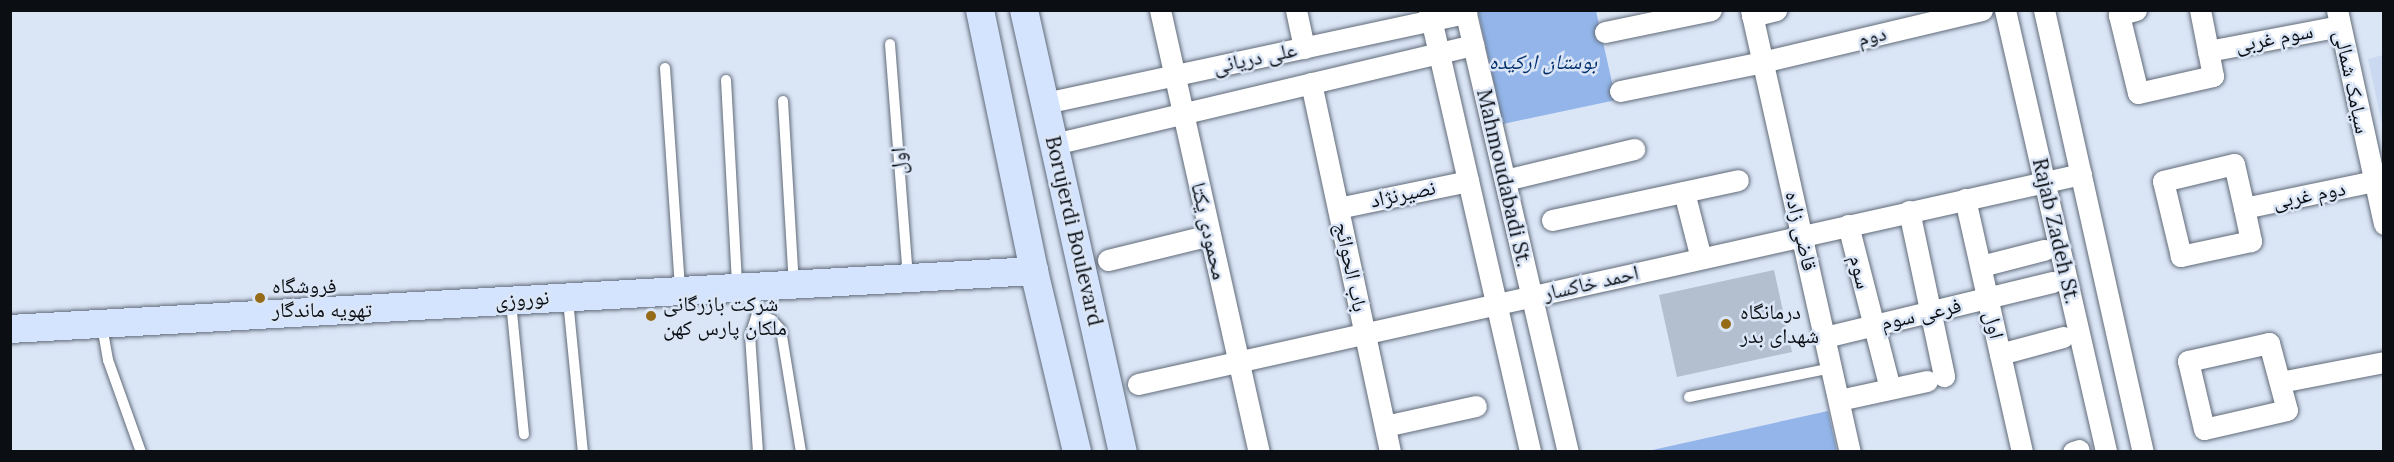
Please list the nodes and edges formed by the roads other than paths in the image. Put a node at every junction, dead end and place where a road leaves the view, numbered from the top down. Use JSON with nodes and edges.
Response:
{"nodes":[{"id":1,"x":980,"y":10,"type":"edge"},
{"id":2,"x":1024,"y":10,"type":"edge"},
{"id":3,"x":1160,"y":10,"type":"edge"},
{"id":4,"x":1296,"y":10,"type":"edge"},
{"id":5,"x":1712,"y":10,"type":"edge"},
{"id":6,"x":1776,"y":10,"type":"edge"},
{"id":7,"x":1982,"y":10,"type":"edge"},
{"id":8,"x":2006,"y":10,"type":"edge"},
{"id":9,"x":2044,"y":10,"type":"edge"},
{"id":10,"x":2136,"y":10,"type":"edge"},
{"id":11,"x":2200,"y":10,"type":"edge"},
{"id":12,"x":1465,"y":12,"type":"edge"},
{"id":13,"x":1751,"y":13,"type":"edge"},
{"id":14,"x":1430,"y":15,"type":"edge"},
{"id":15,"x":2338,"y":18,"type":"edge"},
{"id":16,"x":1605,"y":32,"type":"dead end"},
{"id":17,"x":890,"y":44,"type":"dead end"},
{"id":18,"x":1473,"y":45,"type":"junction"},
{"id":19,"x":1304,"y":48,"type":"junction"},
{"id":20,"x":2208,"y":51,"type":"junction"},
{"id":21,"x":1439,"y":53,"type":"junction"},
{"id":22,"x":1762,"y":62,"type":"junction"},
{"id":23,"x":665,"y":68,"type":"dead end"},
{"id":24,"x":1174,"y":76,"type":"junction"},
{"id":25,"x":726,"y":80,"type":"dead end"},
{"id":26,"x":1311,"y":83,"type":"junction"},
{"id":27,"x":1620,"y":91,"type":"dead end"},
{"id":28,"x":783,"y":101,"type":"dead end"},
{"id":29,"x":1045,"y":104,"type":"junction"},
{"id":30,"x":1183,"y":113,"type":"junction"},
{"id":31,"x":1054,"y":144,"type":"junction"},
{"id":32,"x":1634,"y":149,"type":"dead end"},
{"id":33,"x":2081,"y":174,"type":"junction"},
{"id":34,"x":1504,"y":180,"type":"junction"},
{"id":35,"x":1738,"y":180,"type":"dead end"},
{"id":36,"x":1468,"y":181,"type":"junction"},
{"id":37,"x":2044,"y":181,"type":"junction"},
{"id":38,"x":2374,"y":182,"type":"junction"},
{"id":39,"x":1684,"y":192,"type":"junction"},
{"id":40,"x":1965,"y":199,"type":"junction"},
{"id":41,"x":1338,"y":208,"type":"junction"},
{"id":42,"x":2244,"y":208,"type":"junction"},
{"id":43,"x":1909,"y":211,"type":"junction"},
{"id":44,"x":1552,"y":220,"type":"dead end"},
{"id":45,"x":2384,"y":224,"type":"edge"},
{"id":46,"x":1848,"y":225,"type":"junction"},
{"id":47,"x":1210,"y":235,"type":"junction"},
{"id":48,"x":1802,"y":235,"type":"junction"},
{"id":49,"x":2044,"y":250,"type":"dead end"},
{"id":50,"x":1701,"y":258,"type":"junction"},
{"id":51,"x":1108,"y":260,"type":"dead end"},
{"id":52,"x":1981,"y":266,"type":"junction"},
{"id":53,"x":1034,"y":271,"type":"junction"},
{"id":54,"x":908,"y":278,"type":"junction"},
{"id":55,"x":2052,"y":282,"type":"dead end"},
{"id":56,"x":794,"y":284,"type":"junction"},
{"id":57,"x":680,"y":291,"type":"junction"},
{"id":58,"x":568,"y":296,"type":"junction"},
{"id":59,"x":749,"y":296,"type":"junction"},
{"id":60,"x":1532,"y":296,"type":"junction"},
{"id":61,"x":1988,"y":298,"type":"junction"},
{"id":62,"x":511,"y":300,"type":"junction"},
{"id":63,"x":1496,"y":304,"type":"junction"},
{"id":64,"x":1930,"y":312,"type":"junction"},
{"id":65,"x":101,"y":324,"type":"junction"},
{"id":66,"x":1874,"y":325,"type":"junction"},
{"id":67,"x":10,"y":329,"type":"edge"},
{"id":68,"x":1365,"y":333,"type":"junction"},
{"id":69,"x":1825,"y":337,"type":"junction"},
{"id":70,"x":2063,"y":337,"type":"dead end"},
{"id":71,"x":2000,"y":354,"type":"junction"},
{"id":72,"x":1239,"y":362,"type":"junction"},
{"id":73,"x":2384,"y":362,"type":"edge"},
{"id":74,"x":1831,"y":368,"type":"junction"},
{"id":75,"x":2280,"y":382,"type":"junction"},
{"id":76,"x":1138,"y":384,"type":"dead end"},
{"id":77,"x":1890,"y":388,"type":"junction"},
{"id":78,"x":1689,"y":397,"type":"dead end"},
{"id":79,"x":1839,"y":400,"type":"junction"},
{"id":80,"x":1476,"y":406,"type":"dead end"},
{"id":81,"x":1385,"y":426,"type":"junction"},
{"id":82,"x":524,"y":434,"type":"dead end"},
{"id":83,"x":141,"y":452,"type":"edge"},
{"id":84,"x":582,"y":452,"type":"edge"},
{"id":85,"x":758,"y":452,"type":"edge"},
{"id":86,"x":801,"y":452,"type":"edge"},
{"id":87,"x":1077,"y":452,"type":"edge"},
{"id":88,"x":1123,"y":452,"type":"edge"},
{"id":89,"x":1259,"y":452,"type":"edge"},
{"id":90,"x":1390,"y":452,"type":"edge"},
{"id":91,"x":1530,"y":452,"type":"edge"},
{"id":92,"x":1568,"y":452,"type":"edge"},
{"id":93,"x":1850,"y":452,"type":"edge"},
{"id":94,"x":2022,"y":452,"type":"edge"},
{"id":95,"x":2106,"y":452,"type":"edge"},
{"id":96,"x":2143,"y":452,"type":"edge"}],
"edges":[{"from":1,"to":53,"type":"main road"},
{"from":2,"to":29,"type":"main road","name":"Borujerdi Boulevard"},
{"from":3,"to":24,"type":"street","name":"محمودی یکتا"},
{"from":4,"to":19,"type":"street"},
{"from":5,"to":16,"type":"street"},
{"from":6,"to":13,"type":"street"},
{"from":7,"to":22,"type":"street","name":"دوم"},
{"from":8,"to":37,"type":"street","name":"Rajab Zadeh St."},
{"from":9,"to":33,"type":"street","name":"Rajab Zadeh St."},
{"from":10,"to":20,"type":"street","name":"سوم غربی"},
{"from":11,"to":20,"type":"street","name":"سوم غربی"},
{"from":12,"to":14,"type":"street","name":"علی دریانی"},
{"from":12,"to":18,"type":"street","name":"Mahmoudabadi St."},
{"from":13,"to":22,"type":"street","name":"قاضی زاده"},
{"from":14,"to":19,"type":"street","name":"علی دریانی"},
{"from":14,"to":21,"type":"street","name":"Mahmoudabadi St."},
{"from":15,"to":20,"type":"street","name":"سوم غربی"},
{"from":15,"to":38,"type":"street","name":"سیامک شمالی"},
{"from":17,"to":54,"type":"lane","name":"اول"},
{"from":18,"to":21,"type":"street"},
{"from":18,"to":34,"type":"street","name":"Mahmoudabadi St."},
{"from":19,"to":24,"type":"street","name":"علی دریانی"},
{"from":21,"to":26,"type":"street"},
{"from":21,"to":36,"type":"street","name":"Mahmoudabadi St."},
{"from":22,"to":27,"type":"street","name":"دوم"},
{"from":22,"to":48,"type":"street","name":"قاضی زاده"},
{"from":23,"to":57,"type":"lane"},
{"from":24,"to":29,"type":"street","name":"علی دریانی"},
{"from":24,"to":30,"type":"street","name":"محمودی یکتا"},
{"from":25,"to":59,"type":"lane"},
{"from":26,"to":30,"type":"street"},
{"from":26,"to":41,"type":"street","name":"باب الحوائج"},
{"from":28,"to":56,"type":"lane"},
{"from":29,"to":31,"type":"main road","name":"Borujerdi Boulevard"},
{"from":30,"to":31,"type":"street"},
{"from":30,"to":47,"type":"street","name":"محمودی یکتا"},
{"from":31,"to":88,"type":"main road","name":"Borujerdi Boulevard"},
{"from":32,"to":34,"type":"street"},
{"from":33,"to":37,"type":"street","name":"احمد خاکسار"},
{"from":33,"to":96,"type":"street","name":"Rajab Zadeh St."},
{"from":34,"to":60,"type":"street","name":"Mahmoudabadi St."},
{"from":35,"to":39,"type":"street"},
{"from":36,"to":41,"type":"street","name":"نصیرنژاد"},
{"from":36,"to":63,"type":"street","name":"Mahmoudabadi St."},
{"from":37,"to":40,"type":"street","name":"احمد خاکسار"},
{"from":37,"to":95,"type":"street","name":"Rajab Zadeh St."},
{"from":38,"to":42,"type":"street","name":"دوم غربی"},
{"from":38,"to":45,"type":"street","name":"سیامک شمالی"},
{"from":39,"to":44,"type":"street"},
{"from":39,"to":50,"type":"street"},
{"from":40,"to":43,"type":"street","name":"احمد خاکسار"},
{"from":40,"to":52,"type":"street","name":"اول"},
{"from":41,"to":68,"type":"street","name":"باب الحوائج"},
{"from":42,"to":42,"type":"street","name":"دوم غربی"},
{"from":43,"to":46,"type":"street","name":"احمد خاکسار"},
{"from":43,"to":64,"type":"street"},
{"from":46,"to":48,"type":"street","name":"احمد خاکسار"},
{"from":46,"to":66,"type":"street","name":"سوم"},
{"from":47,"to":51,"type":"street"},
{"from":47,"to":72,"type":"street","name":"محمودی یکتا"},
{"from":48,"to":50,"type":"street","name":"احمد خاکسار"},
{"from":48,"to":69,"type":"street","name":"قاضی زاده"},
{"from":49,"to":52,"type":"street"},
{"from":50,"to":60,"type":"street","name":"احمد خاکسار"},
{"from":52,"to":61,"type":"street","name":"اول"},
{"from":53,"to":54,"type":"main road","name":"نوروزی"},
{"from":53,"to":87,"type":"main road"},
{"from":54,"to":56,"type":"main road","name":"نوروزی"},
{"from":55,"to":61,"type":"street","name":"فرعی سوم"},
{"from":56,"to":59,"type":"main road","name":"نوروزی"},
{"from":57,"to":58,"type":"main road","name":"نوروزی"},
{"from":57,"to":59,"type":"main road","name":"نوروزی"},
{"from":58,"to":62,"type":"main road","name":"نوروزی"},
{"from":58,"to":84,"type":"lane"},
{"from":59,"to":85,"type":"lane"},
{"from":59,"to":86,"type":"lane"},
{"from":60,"to":63,"type":"street","name":"احمد خاکسار"},
{"from":60,"to":92,"type":"street","name":"Mahmoudabadi St."},
{"from":61,"to":64,"type":"street","name":"فرعی سوم"},
{"from":61,"to":71,"type":"street","name":"اول"},
{"from":62,"to":65,"type":"main road","name":"نوروزی"},
{"from":62,"to":82,"type":"lane"},
{"from":63,"to":68,"type":"street","name":"احمد خاکسار"},
{"from":63,"to":91,"type":"street","name":"Mahmoudabadi St."},
{"from":64,"to":66,"type":"street","name":"فرعی سوم"},
{"from":64,"to":77,"type":"street"},
{"from":65,"to":67,"type":"main road","name":"نوروزی"},
{"from":65,"to":83,"type":"lane"},
{"from":66,"to":69,"type":"street","name":"فرعی سوم"},
{"from":66,"to":77,"type":"street","name":"سوم"},
{"from":68,"to":72,"type":"street","name":"احمد خاکسار"},
{"from":68,"to":81,"type":"street","name":"باب الحوائج"},
{"from":69,"to":74,"type":"street","name":"قاضی زاده"},
{"from":70,"to":71,"type":"street"},
{"from":71,"to":94,"type":"street","name":"اول"},
{"from":72,"to":76,"type":"street","name":"احمد خاکسار"},
{"from":72,"to":89,"type":"street","name":"محمودی یکتا"},
{"from":73,"to":75,"type":"street"},
{"from":74,"to":78,"type":"lane"},
{"from":74,"to":79,"type":"street","name":"قاضی زاده"},
{"from":75,"to":75,"type":"street"},
{"from":77,"to":79,"type":"street"},
{"from":79,"to":93,"type":"street","name":"قاضی زاده"},
{"from":80,"to":81,"type":"street"},
{"from":81,"to":90,"type":"street","name":"باب الحوائج"}]}
